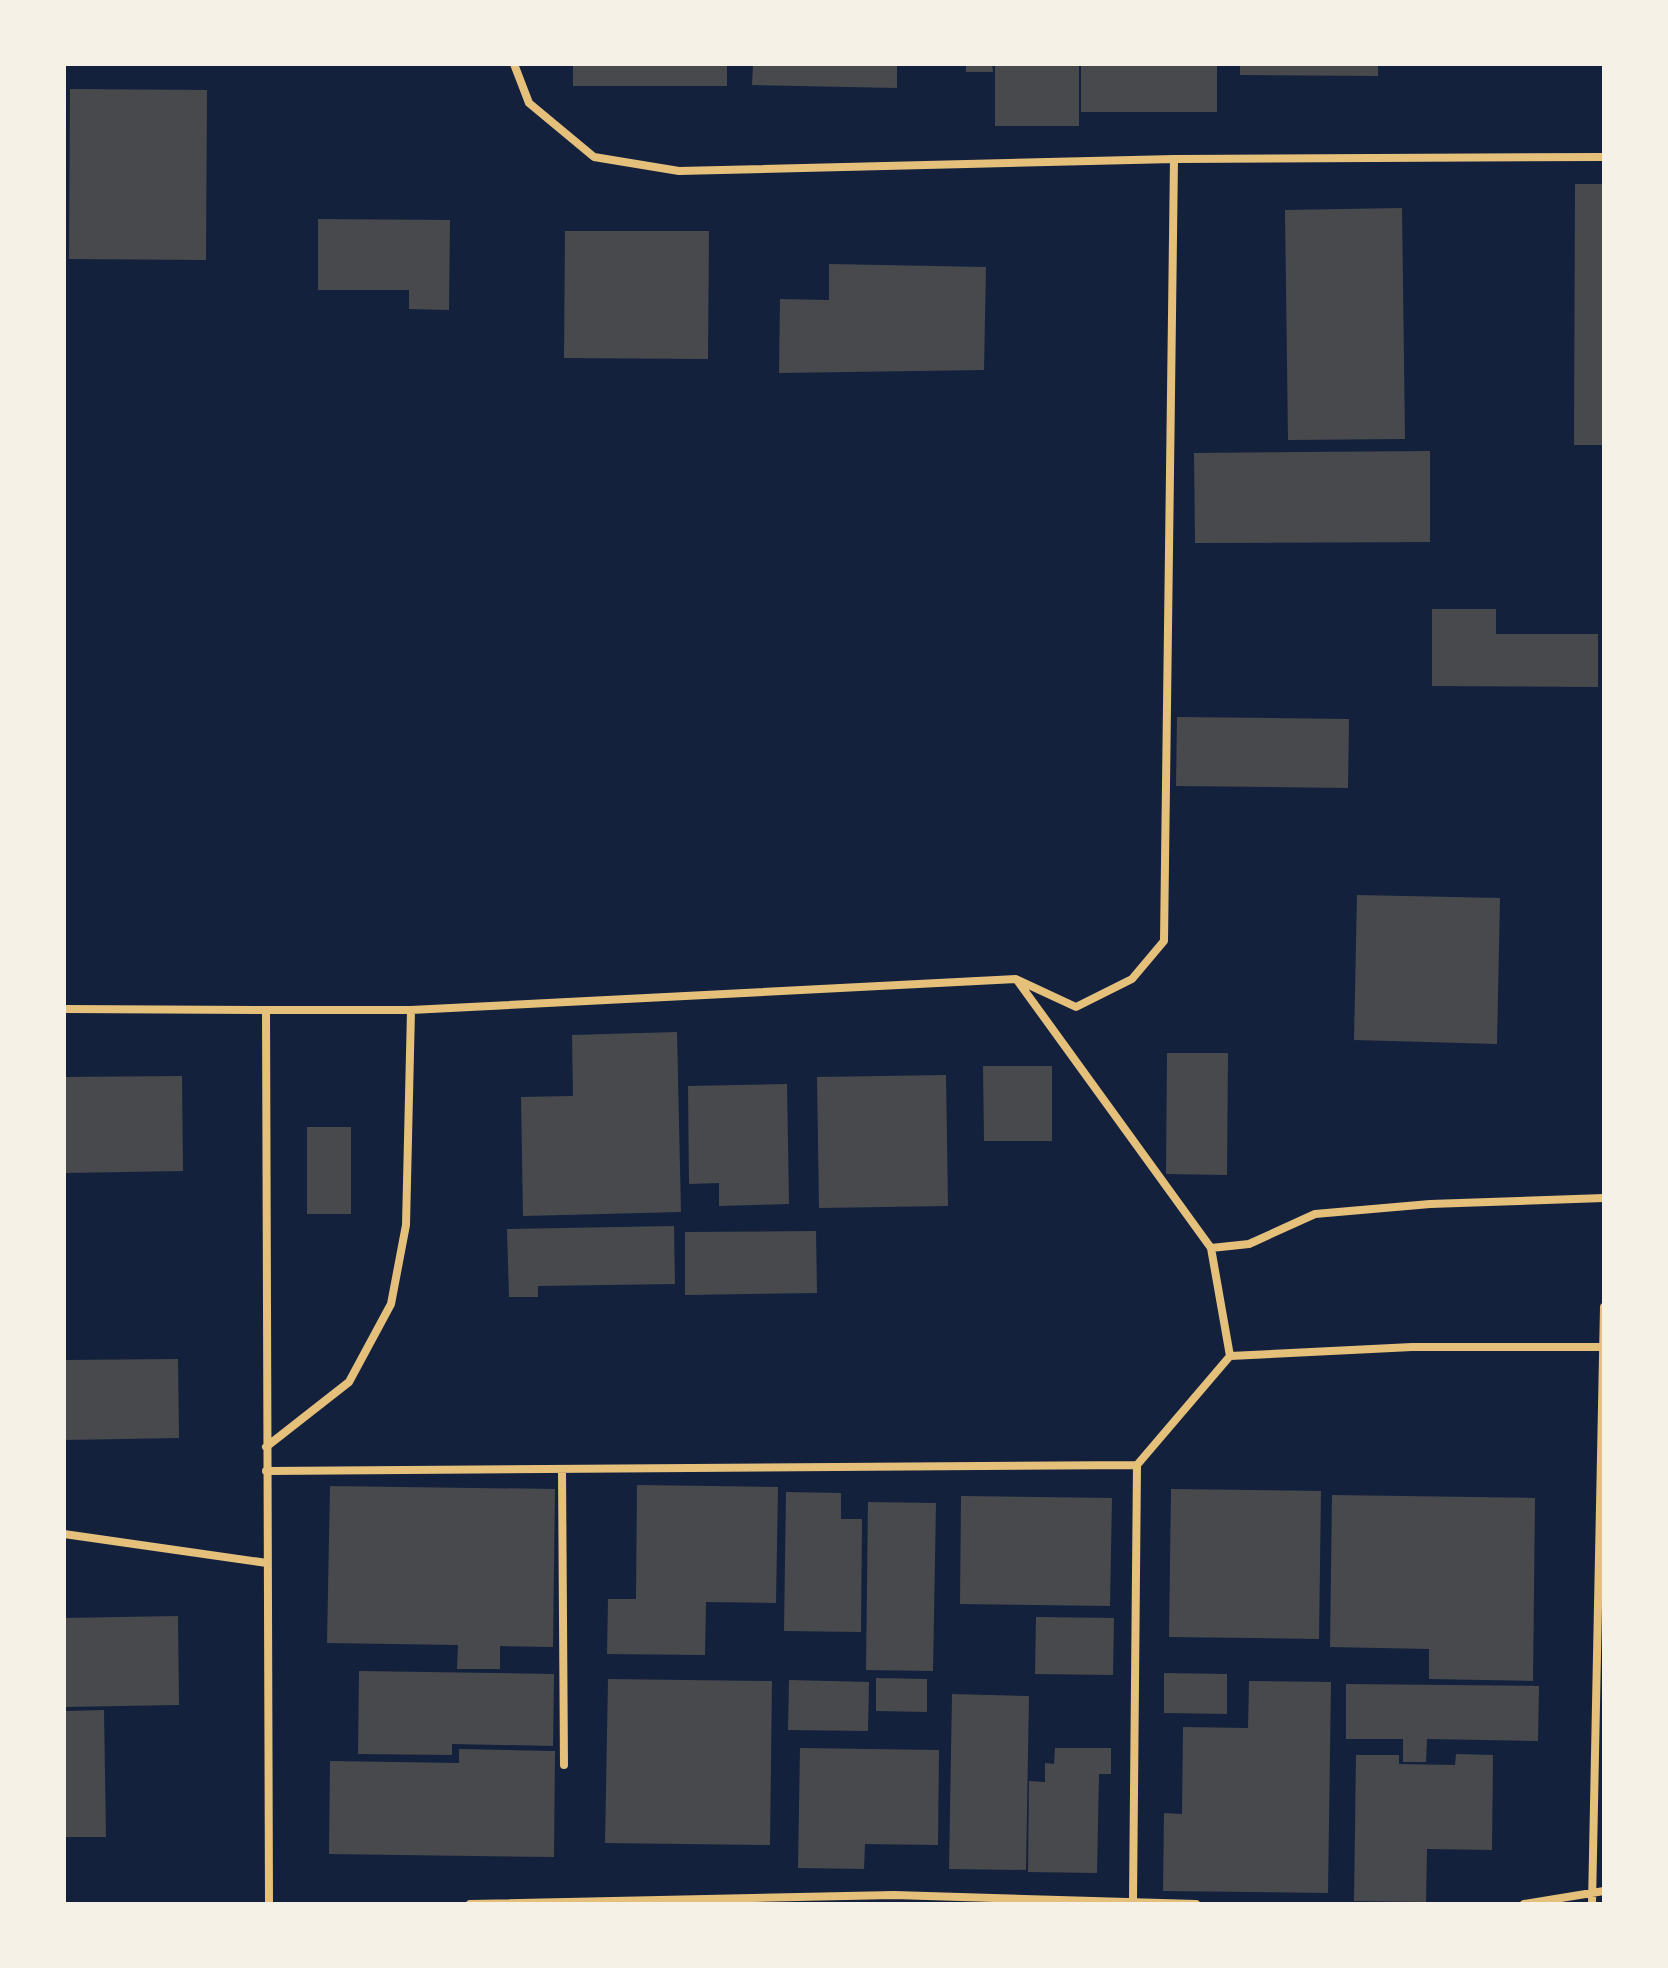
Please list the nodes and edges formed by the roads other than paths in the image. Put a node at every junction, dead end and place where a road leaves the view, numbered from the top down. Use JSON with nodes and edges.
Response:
{"nodes":[{"id":1,"x":514,"y":64,"type":"edge"},
{"id":2,"x":1604,"y":157,"type":"edge"},
{"id":3,"x":1174,"y":159,"type":"junction"},
{"id":4,"x":1016,"y":979,"type":"junction"},
{"id":5,"x":64,"y":1009,"type":"edge"},
{"id":6,"x":266,"y":1010,"type":"junction"},
{"id":7,"x":411,"y":1010,"type":"junction"},
{"id":8,"x":1604,"y":1198,"type":"edge"},
{"id":9,"x":1211,"y":1248,"type":"junction"},
{"id":10,"x":1604,"y":1307,"type":"edge"},
{"id":11,"x":1603,"y":1347,"type":"edge"},
{"id":12,"x":1230,"y":1356,"type":"junction"},
{"id":13,"x":1603,"y":1425,"type":"edge"},
{"id":14,"x":266,"y":1447,"type":"junction"},
{"id":15,"x":1137,"y":1465,"type":"junction"},
{"id":16,"x":562,"y":1470,"type":"junction"},
{"id":17,"x":266,"y":1471,"type":"junction"},
{"id":18,"x":64,"y":1534,"type":"edge"},
{"id":19,"x":267,"y":1563,"type":"junction"},
{"id":20,"x":564,"y":1765,"type":"dead end"},
{"id":21,"x":1594,"y":1890,"type":"junction"},
{"id":22,"x":1604,"y":1891,"type":"edge"},
{"id":23,"x":1133,"y":1900,"type":"junction"},
{"id":24,"x":269,"y":1904,"type":"edge"},
{"id":25,"x":470,"y":1904,"type":"edge"},
{"id":26,"x":1196,"y":1904,"type":"edge"},
{"id":27,"x":1524,"y":1904,"type":"edge"},
{"id":28,"x":1592,"y":1904,"type":"edge"}],
"edges":[{"from":1,"to":3,"type":"street"},
{"from":2,"to":3,"type":"street"},
{"from":3,"to":4,"type":"street"},
{"from":4,"to":7,"type":"street"},
{"from":4,"to":9,"type":"street"},
{"from":5,"to":6,"type":"street"},
{"from":6,"to":7,"type":"street"},
{"from":6,"to":14,"type":"street"},
{"from":7,"to":14,"type":"street"},
{"from":8,"to":9,"type":"street"},
{"from":9,"to":12,"type":"street"},
{"from":10,"to":11,"type":"street"},
{"from":11,"to":12,"type":"street"},
{"from":11,"to":13,"type":"street"},
{"from":12,"to":15,"type":"street"},
{"from":13,"to":21,"type":"street"},
{"from":14,"to":17,"type":"street"},
{"from":15,"to":16,"type":"street"},
{"from":15,"to":23,"type":"street"},
{"from":16,"to":17,"type":"street"},
{"from":16,"to":20,"type":"street"},
{"from":17,"to":19,"type":"street"},
{"from":18,"to":19,"type":"street"},
{"from":19,"to":24,"type":"street"},
{"from":21,"to":22,"type":"street"},
{"from":21,"to":27,"type":"street"},
{"from":21,"to":28,"type":"street"},
{"from":23,"to":25,"type":"street"},
{"from":23,"to":26,"type":"street"}]}
